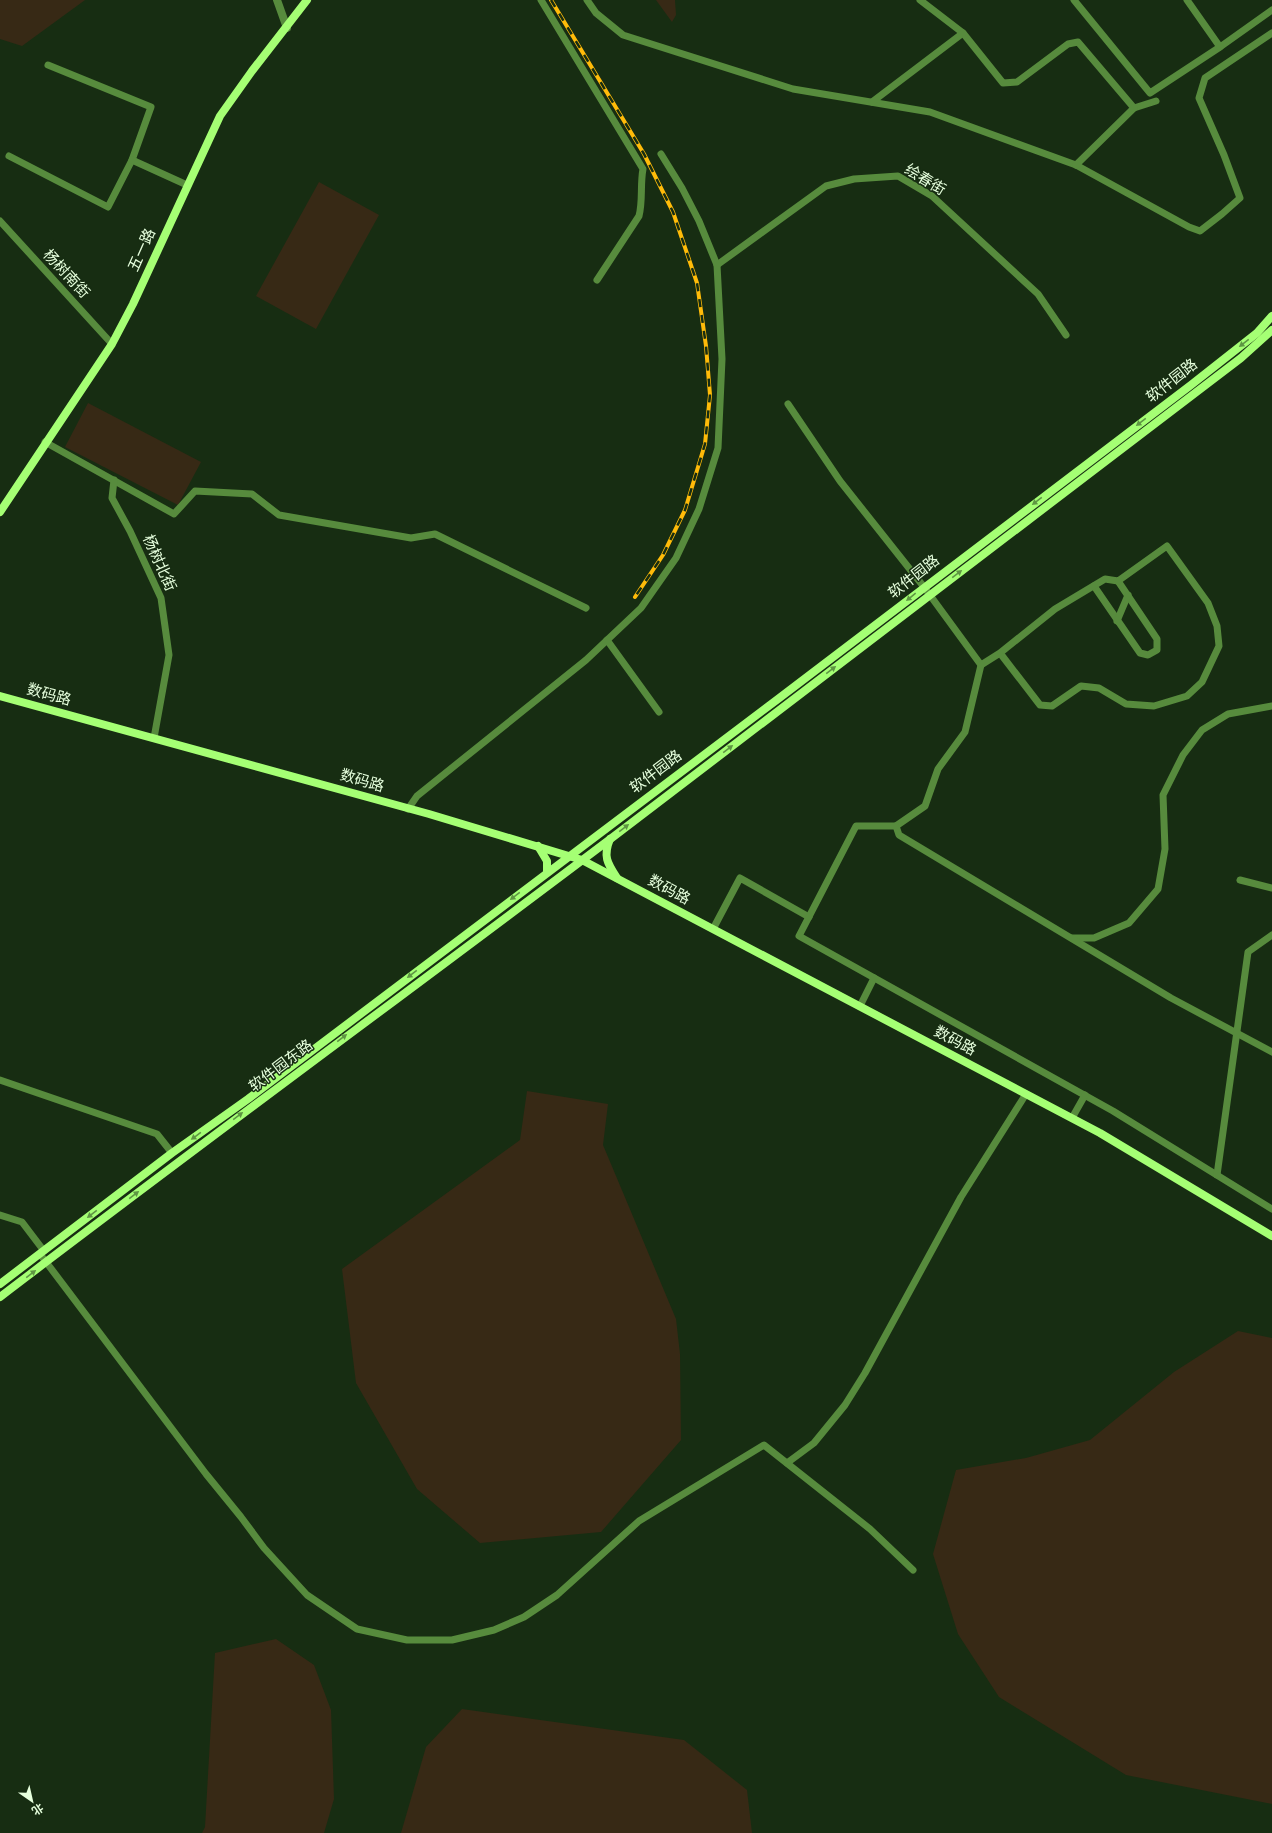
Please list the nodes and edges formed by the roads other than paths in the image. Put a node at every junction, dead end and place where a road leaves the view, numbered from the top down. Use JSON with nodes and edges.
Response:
{"nodes":[{"id":1,"x":276,"y":0,"type":"edge"},
{"id":2,"x":307,"y":0,"type":"edge"},
{"id":3,"x":541,"y":0,"type":"edge"},
{"id":4,"x":587,"y":0,"type":"edge"},
{"id":5,"x":920,"y":0,"type":"edge"},
{"id":6,"x":1074,"y":0,"type":"edge"},
{"id":7,"x":1187,"y":0,"type":"edge"},
{"id":8,"x":1272,"y":10,"type":"edge"},
{"id":9,"x":286,"y":28,"type":"junction"},
{"id":10,"x":963,"y":33,"type":"junction"},
{"id":11,"x":1272,"y":33,"type":"edge"},
{"id":12,"x":1220,"y":47,"type":"junction"},
{"id":13,"x":48,"y":65,"type":"dead end"},
{"id":14,"x":1156,"y":101,"type":"dead end"},
{"id":15,"x":872,"y":102,"type":"junction"},
{"id":16,"x":1134,"y":108,"type":"junction"},
{"id":17,"x":661,"y":154,"type":"dead end"},
{"id":18,"x":9,"y":156,"type":"dead end"},
{"id":19,"x":132,"y":160,"type":"junction"},
{"id":20,"x":1076,"y":165,"type":"junction"},
{"id":21,"x":187,"y":185,"type":"junction"},
{"id":22,"x":0,"y":221,"type":"edge"},
{"id":23,"x":717,"y":265,"type":"junction"},
{"id":24,"x":597,"y":280,"type":"dead end"},
{"id":25,"x":1272,"y":316,"type":"edge"},
{"id":26,"x":1272,"y":330,"type":"edge"},
{"id":27,"x":1066,"y":335,"type":"dead end"},
{"id":28,"x":112,"y":344,"type":"junction"},
{"id":29,"x":788,"y":404,"type":"dead end"},
{"id":30,"x":45,"y":442,"type":"junction"},
{"id":31,"x":114,"y":480,"type":"junction"},
{"id":32,"x":0,"y":512,"type":"edge"},
{"id":33,"x":1118,"y":581,"type":"junction"},
{"id":34,"x":1094,"y":586,"type":"junction"},
{"id":35,"x":924,"y":587,"type":"junction"},
{"id":36,"x":930,"y":595,"type":"junction"},
{"id":37,"x":1128,"y":595,"type":"junction"},
{"id":38,"x":586,"y":608,"type":"dead end"},
{"id":39,"x":1117,"y":620,"type":"junction"},
{"id":40,"x":607,"y":640,"type":"junction"},
{"id":41,"x":1000,"y":653,"type":"junction"},
{"id":42,"x":981,"y":665,"type":"junction"},
{"id":43,"x":0,"y":696,"type":"edge"},
{"id":44,"x":1272,"y":706,"type":"edge"},
{"id":45,"x":659,"y":712,"type":"dead end"},
{"id":46,"x":154,"y":738,"type":"junction"},
{"id":47,"x":408,"y":809,"type":"junction"},
{"id":48,"x":896,"y":826,"type":"junction"},
{"id":49,"x":611,"y":838,"type":"junction"},
{"id":50,"x":538,"y":846,"type":"junction"},
{"id":51,"x":570,"y":855,"type":"junction"},
{"id":52,"x":582,"y":860,"type":"junction"},
{"id":53,"x":547,"y":872,"type":"junction"},
{"id":54,"x":617,"y":878,"type":"junction"},
{"id":55,"x":1240,"y":880,"type":"dead end"},
{"id":56,"x":1272,"y":888,"type":"edge"},
{"id":57,"x":809,"y":917,"type":"junction"},
{"id":58,"x":713,"y":929,"type":"junction"},
{"id":59,"x":1272,"y":935,"type":"edge"},
{"id":60,"x":1072,"y":938,"type":"junction"},
{"id":61,"x":874,"y":978,"type":"junction"},
{"id":62,"x":860,"y":1006,"type":"junction"},
{"id":63,"x":1236,"y":1033,"type":"junction"},
{"id":64,"x":1272,"y":1052,"type":"edge"},
{"id":65,"x":0,"y":1080,"type":"edge"},
{"id":66,"x":1026,"y":1094,"type":"junction"},
{"id":67,"x":1085,"y":1095,"type":"junction"},
{"id":68,"x":1072,"y":1118,"type":"junction"},
{"id":69,"x":172,"y":1153,"type":"junction"},
{"id":70,"x":1217,"y":1175,"type":"junction"},
{"id":71,"x":1272,"y":1209,"type":"edge"},
{"id":72,"x":0,"y":1215,"type":"edge"},
{"id":73,"x":1272,"y":1236,"type":"edge"},
{"id":74,"x":42,"y":1252,"type":"junction"},
{"id":75,"x":46,"y":1262,"type":"junction"},
{"id":76,"x":0,"y":1284,"type":"edge"},
{"id":77,"x":0,"y":1297,"type":"edge"},
{"id":78,"x":787,"y":1463,"type":"junction"},
{"id":79,"x":913,"y":1570,"type":"dead end"}],
"edges":[{"from":1,"to":9,"type":"street"},
{"from":2,"to":9,"type":"main road","name":"五一路"},
{"from":3,"to":24,"type":"street"},
{"from":4,"to":15,"type":"street"},
{"from":5,"to":10,"type":"street"},
{"from":6,"to":12,"type":"street"},
{"from":7,"to":12,"type":"street"},
{"from":8,"to":12,"type":"street"},
{"from":9,"to":21,"type":"main road","name":"五一路"},
{"from":10,"to":15,"type":"street"},
{"from":10,"to":16,"type":"street"},
{"from":11,"to":20,"type":"street"},
{"from":13,"to":19,"type":"street"},
{"from":14,"to":16,"type":"street"},
{"from":15,"to":20,"type":"street"},
{"from":16,"to":20,"type":"street"},
{"from":17,"to":23,"type":"street"},
{"from":18,"to":19,"type":"street"},
{"from":19,"to":21,"type":"street"},
{"from":21,"to":28,"type":"main road","name":"五一路"},
{"from":22,"to":28,"type":"street","name":"杨树南街"},
{"from":23,"to":27,"type":"street","name":"绘春街"},
{"from":23,"to":40,"type":"street"},
{"from":25,"to":35,"type":"main road","name":"软件园路","one_way":true},
{"from":36,"to":26,"type":"main road","name":"软件园路","one_way":true},
{"from":28,"to":30,"type":"main road","name":"五一路"},
{"from":29,"to":35,"type":"street"},
{"from":30,"to":31,"type":"street"},
{"from":30,"to":32,"type":"main road","name":"五一路"},
{"from":31,"to":38,"type":"street"},
{"from":31,"to":46,"type":"street","name":"杨树北街"},
{"from":33,"to":34,"type":"street"},
{"from":33,"to":37,"type":"street"},
{"from":33,"to":41,"type":"street"},
{"from":34,"to":39,"type":"street"},
{"from":34,"to":41,"type":"street"},
{"from":35,"to":36,"type":"street"},
{"from":35,"to":51,"type":"main road","name":"软件园路","one_way":true},
{"from":36,"to":42,"type":"street"},
{"from":49,"to":36,"type":"main road","name":"软件园路","one_way":true},
{"from":37,"to":39,"type":"street"},
{"from":37,"to":39,"type":"street"},
{"from":40,"to":45,"type":"street"},
{"from":40,"to":47,"type":"street"},
{"from":41,"to":42,"type":"street"},
{"from":42,"to":48,"type":"street"},
{"from":43,"to":46,"type":"main road","name":"数码路"},
{"from":44,"to":60,"type":"street"},
{"from":46,"to":47,"type":"main road","name":"数码路"},
{"from":47,"to":50,"type":"main road","name":"数码路"},
{"from":48,"to":57,"type":"street"},
{"from":48,"to":60,"type":"street"},
{"from":49,"to":52,"type":"main road","name":"软件园路"},
{"from":49,"to":54,"type":"main road"},
{"from":50,"to":51,"type":"main road","name":"数码路"},
{"from":50,"to":53,"type":"main road"},
{"from":51,"to":52,"type":"main road","name":"数码路"},
{"from":51,"to":53,"type":"main road","name":"软件园东路"},
{"from":52,"to":54,"type":"main road","name":"数码路"},
{"from":75,"to":52,"type":"main road","name":"软件园东路","one_way":true},
{"from":53,"to":69,"type":"main road","name":"软件园东路","one_way":true},
{"from":54,"to":58,"type":"main road","name":"数码路"},
{"from":55,"to":56,"type":"street"},
{"from":57,"to":58,"type":"street"},
{"from":57,"to":61,"type":"street"},
{"from":58,"to":62,"type":"main road","name":"数码路"},
{"from":59,"to":63,"type":"street"},
{"from":60,"to":63,"type":"street"},
{"from":61,"to":62,"type":"street"},
{"from":61,"to":67,"type":"street"},
{"from":62,"to":66,"type":"main road","name":"数码路"},
{"from":63,"to":64,"type":"street"},
{"from":63,"to":70,"type":"street"},
{"from":65,"to":69,"type":"street"},
{"from":66,"to":68,"type":"main road","name":"数码路"},
{"from":66,"to":78,"type":"street"},
{"from":67,"to":68,"type":"street"},
{"from":67,"to":70,"type":"street"},
{"from":68,"to":73,"type":"main road","name":"数码路"},
{"from":69,"to":74,"type":"main road","name":"软件园东路","one_way":true},
{"from":70,"to":71,"type":"street"},
{"from":72,"to":74,"type":"street"},
{"from":74,"to":75,"type":"street"},
{"from":74,"to":76,"type":"main road","name":"软件园东路"},
{"from":77,"to":75,"type":"main road","name":"软件园东路","one_way":true},
{"from":75,"to":78,"type":"street"},
{"from":78,"to":79,"type":"street"}]}
